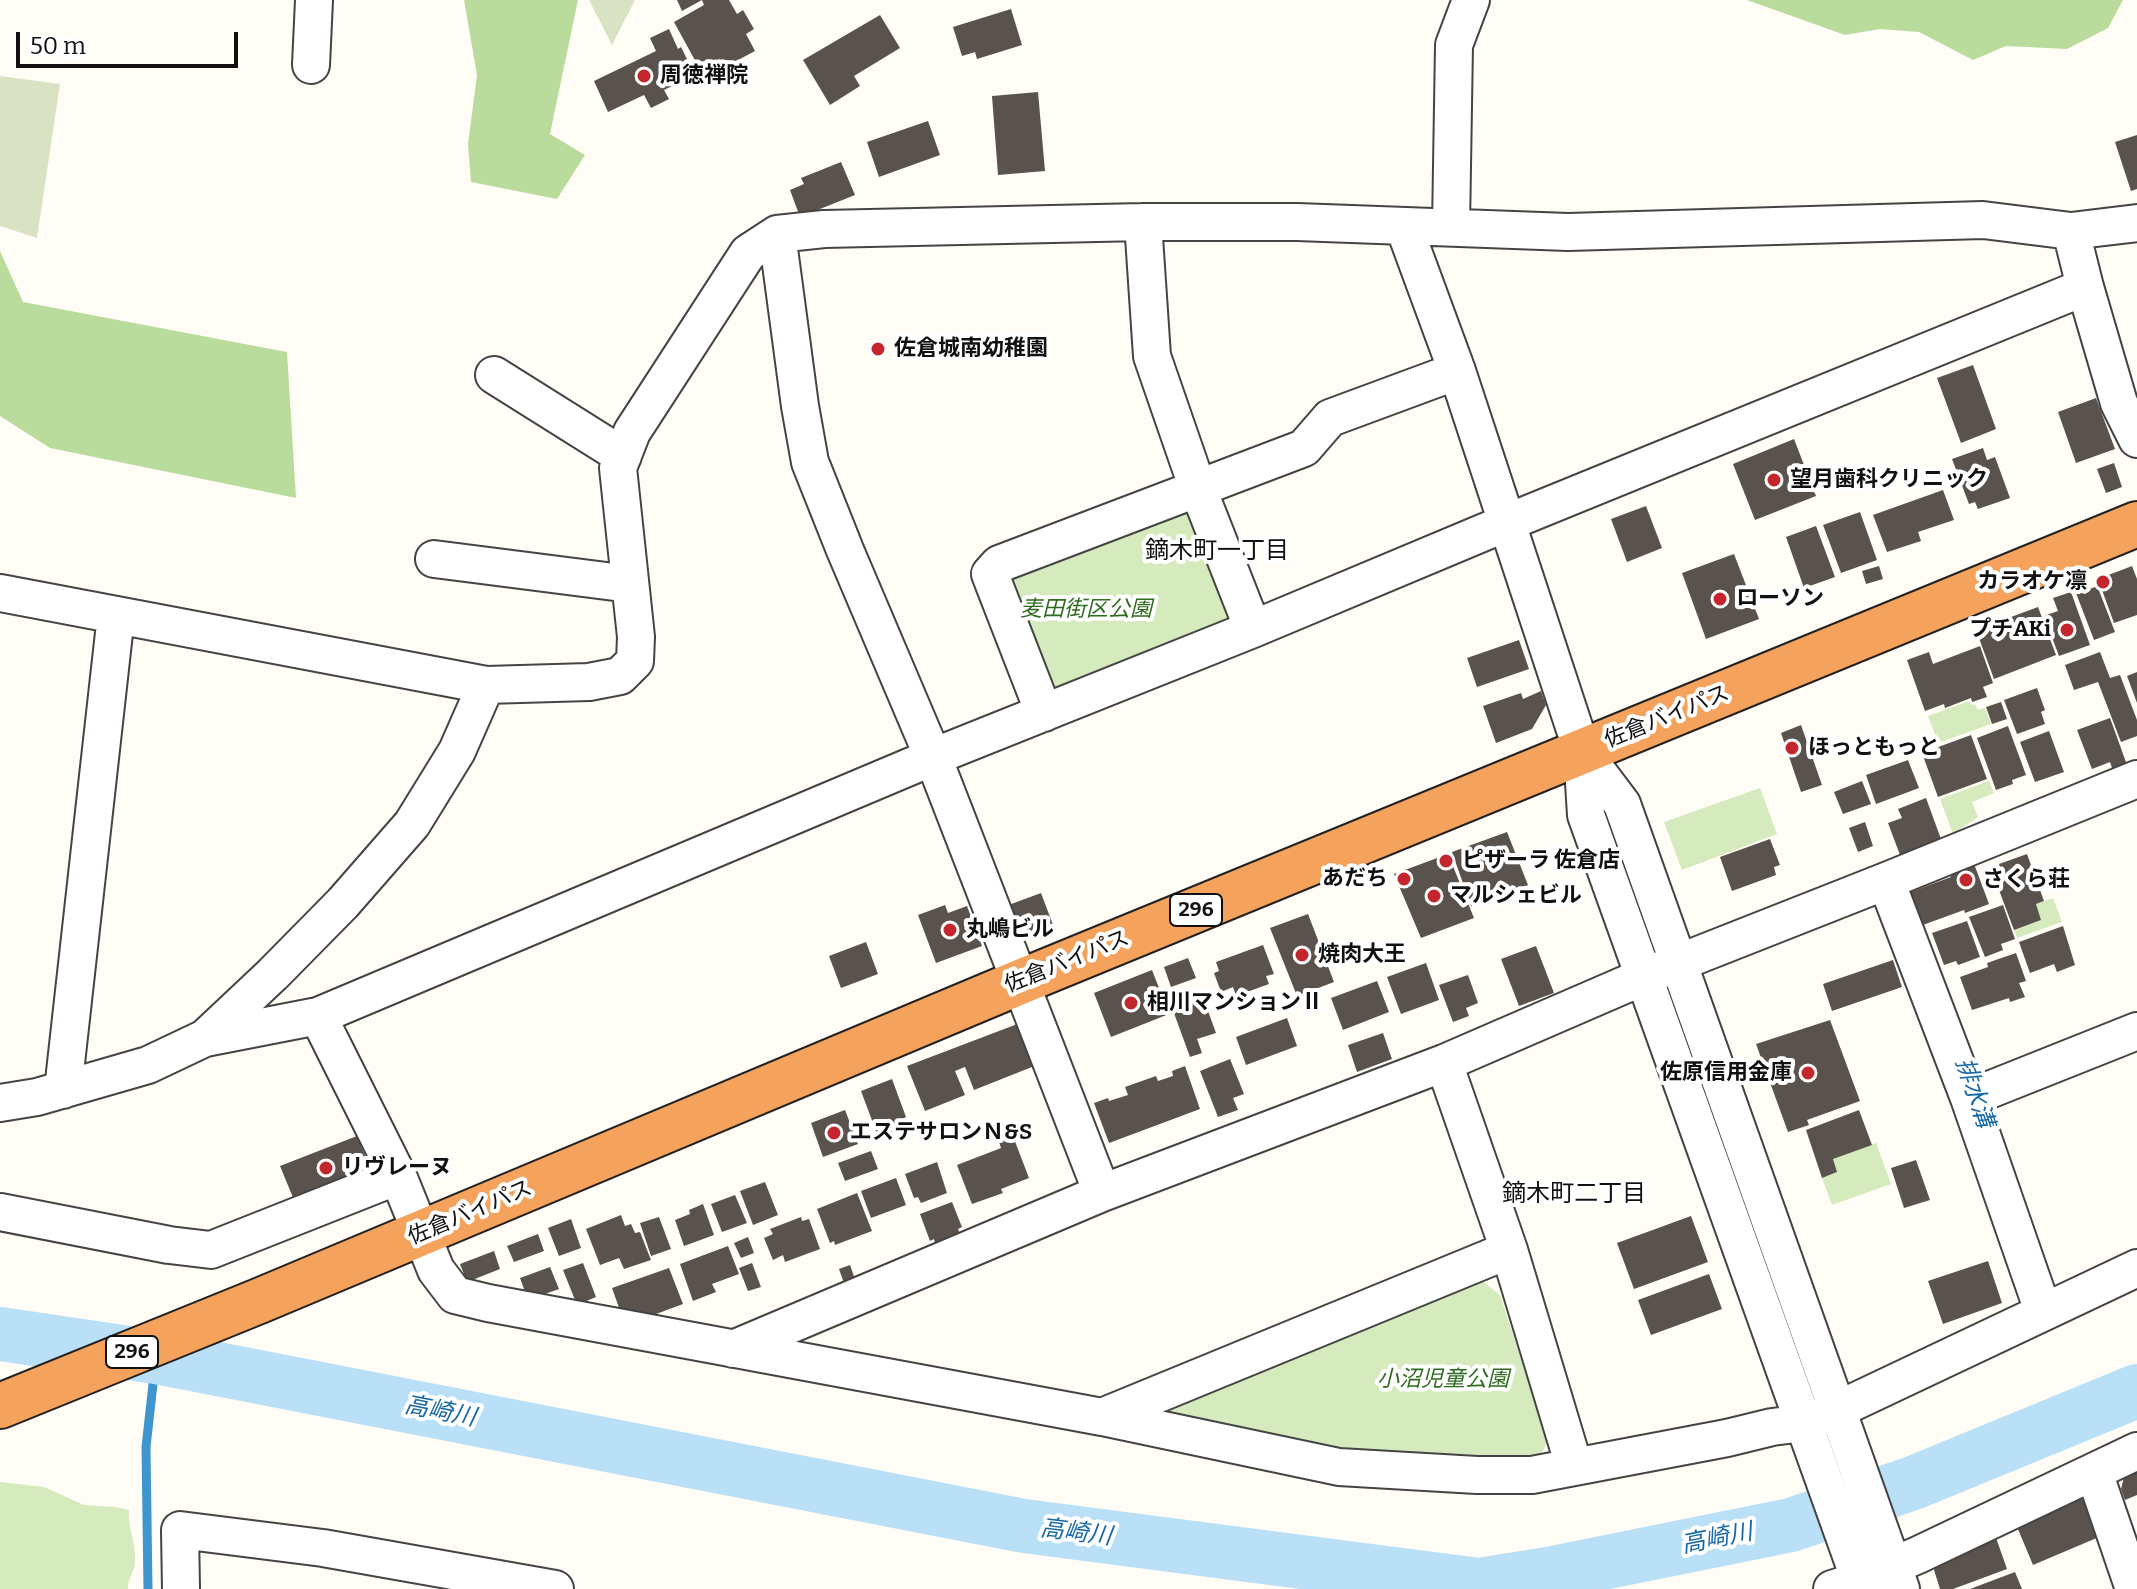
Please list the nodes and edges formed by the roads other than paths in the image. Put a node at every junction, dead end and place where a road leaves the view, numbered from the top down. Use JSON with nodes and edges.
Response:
{"nodes":[{"id":1,"x":314,"y":0,"type":"edge"},
{"id":2,"x":1471,"y":0,"type":"edge"},
{"id":3,"x":311,"y":65,"type":"dead end"},
{"id":4,"x":1143,"y":222,"type":"junction"},
{"id":5,"x":2137,"y":223,"type":"edge"},
{"id":6,"x":1404,"y":227,"type":"junction"},
{"id":7,"x":1451,"y":227,"type":"junction"},
{"id":8,"x":2071,"y":231,"type":"junction"},
{"id":9,"x":777,"y":234,"type":"junction"},
{"id":10,"x":2085,"y":287,"type":"junction"},
{"id":11,"x":1457,"y":371,"type":"junction"},
{"id":12,"x":494,"y":375,"type":"dead end"},
{"id":13,"x":2137,"y":439,"type":"edge"},
{"id":14,"x":623,"y":456,"type":"junction"},
{"id":15,"x":1198,"y":489,"type":"junction"},
{"id":16,"x":1506,"y":523,"type":"junction"},
{"id":17,"x":2137,"y":524,"type":"edge"},
{"id":18,"x":434,"y":559,"type":"dead end"},
{"id":19,"x":630,"y":584,"type":"junction"},
{"id":20,"x":0,"y":593,"type":"edge"},
{"id":21,"x":116,"y":615,"type":"junction"},
{"id":22,"x":1253,"y":629,"type":"junction"},
{"id":23,"x":486,"y":685,"type":"junction"},
{"id":24,"x":1044,"y":713,"type":"junction"},
{"id":25,"x":1582,"y":751,"type":"junction"},
{"id":26,"x":933,"y":757,"type":"junction"},
{"id":27,"x":2137,"y":779,"type":"edge"},
{"id":28,"x":1886,"y":881,"type":"junction"},
{"id":29,"x":1680,"y":963,"type":"junction"},
{"id":30,"x":1645,"y":976,"type":"junction"},
{"id":31,"x":1020,"y":982,"type":"junction"},
{"id":32,"x":318,"y":1016,"type":"junction"},
{"id":33,"x":2137,"y":1031,"type":"edge"},
{"id":34,"x":205,"y":1038,"type":"junction"},
{"id":35,"x":1444,"y":1063,"type":"junction"},
{"id":36,"x":63,"y":1090,"type":"junction"},
{"id":37,"x":1969,"y":1098,"type":"junction"},
{"id":38,"x":0,"y":1103,"type":"edge"},
{"id":39,"x":398,"y":1176,"type":"junction"},
{"id":40,"x":1102,"y":1193,"type":"junction"},
{"id":41,"x":0,"y":1212,"type":"edge"},
{"id":42,"x":422,"y":1233,"type":"junction"},
{"id":43,"x":1509,"y":1250,"type":"junction"},
{"id":44,"x":2137,"y":1268,"type":"edge"},
{"id":45,"x":2043,"y":1311,"type":"junction"},
{"id":46,"x":733,"y":1349,"type":"junction"},
{"id":47,"x":3,"y":1405,"type":"edge"},
{"id":48,"x":1837,"y":1410,"type":"junction"},
{"id":49,"x":1102,"y":1417,"type":"junction"},
{"id":50,"x":1804,"y":1423,"type":"junction"},
{"id":51,"x":2137,"y":1451,"type":"edge"},
{"id":52,"x":1574,"y":1466,"type":"junction"},
{"id":53,"x":2094,"y":1472,"type":"junction"},
{"id":54,"x":1897,"y":1578,"type":"edge"},
{"id":55,"x":1851,"y":1586,"type":"edge"},
{"id":56,"x":181,"y":1589,"type":"edge"},
{"id":57,"x":555,"y":1589,"type":"edge"},
{"id":58,"x":2134,"y":1589,"type":"edge"}],
"edges":[{"from":1,"to":3,"type":"street"},
{"from":2,"to":7,"type":"street"},
{"from":4,"to":6,"type":"street"},
{"from":4,"to":9,"type":"street"},
{"from":4,"to":15,"type":"street"},
{"from":5,"to":8,"type":"street"},
{"from":6,"to":7,"type":"street"},
{"from":6,"to":11,"type":"street"},
{"from":7,"to":8,"type":"street"},
{"from":8,"to":10,"type":"street"},
{"from":9,"to":14,"type":"street"},
{"from":9,"to":26,"type":"street"},
{"from":10,"to":13,"type":"street"},
{"from":10,"to":16,"type":"street"},
{"from":11,"to":15,"type":"street"},
{"from":11,"to":16,"type":"street"},
{"from":12,"to":14,"type":"street"},
{"from":14,"to":19,"type":"street"},
{"from":15,"to":22,"type":"street"},
{"from":15,"to":24,"type":"street"},
{"from":16,"to":22,"type":"street"},
{"from":16,"to":25,"type":"street"},
{"from":17,"to":25,"type":"highway","name":"佐倉バイパス","number":"296"},
{"from":18,"to":19,"type":"street"},
{"from":19,"to":23,"type":"street"},
{"from":20,"to":21,"type":"street"},
{"from":21,"to":23,"type":"street"},
{"from":21,"to":36,"type":"street"},
{"from":22,"to":24,"type":"street"},
{"from":23,"to":34,"type":"street"},
{"from":24,"to":26,"type":"street"},
{"from":25,"to":29,"type":"street"},
{"from":25,"to":30,"type":"street"},
{"from":25,"to":31,"type":"highway","name":"佐倉バイパス","number":"296"},
{"from":26,"to":31,"type":"street"},
{"from":26,"to":32,"type":"street"},
{"from":27,"to":28,"type":"street"},
{"from":28,"to":29,"type":"street"},
{"from":28,"to":37,"type":"street"},
{"from":29,"to":30,"type":"street"},
{"from":29,"to":48,"type":"street"},
{"from":30,"to":35,"type":"street"},
{"from":30,"to":50,"type":"street"},
{"from":31,"to":40,"type":"street"},
{"from":31,"to":42,"type":"highway","name":"佐倉バイパス","number":"296"},
{"from":32,"to":34,"type":"street"},
{"from":32,"to":39,"type":"street"},
{"from":33,"to":37,"type":"street"},
{"from":34,"to":36,"type":"street"},
{"from":35,"to":40,"type":"street"},
{"from":35,"to":43,"type":"street"},
{"from":36,"to":38,"type":"street"},
{"from":37,"to":45,"type":"street"},
{"from":39,"to":41,"type":"street"},
{"from":39,"to":42,"type":"street"},
{"from":40,"to":46,"type":"street"},
{"from":42,"to":46,"type":"street"},
{"from":42,"to":47,"type":"highway","name":"佐倉バイパス","number":"296"},
{"from":43,"to":49,"type":"street"},
{"from":43,"to":52,"type":"street"},
{"from":44,"to":45,"type":"street"},
{"from":45,"to":48,"type":"street"},
{"from":46,"to":49,"type":"street"},
{"from":48,"to":50,"type":"street"},
{"from":48,"to":54,"type":"street"},
{"from":49,"to":52,"type":"street"},
{"from":50,"to":52,"type":"street"},
{"from":50,"to":55,"type":"street"},
{"from":51,"to":53,"type":"street"},
{"from":53,"to":54,"type":"street"},
{"from":53,"to":58,"type":"street"},
{"from":54,"to":55,"type":"street"},
{"from":56,"to":57,"type":"street"}]}
